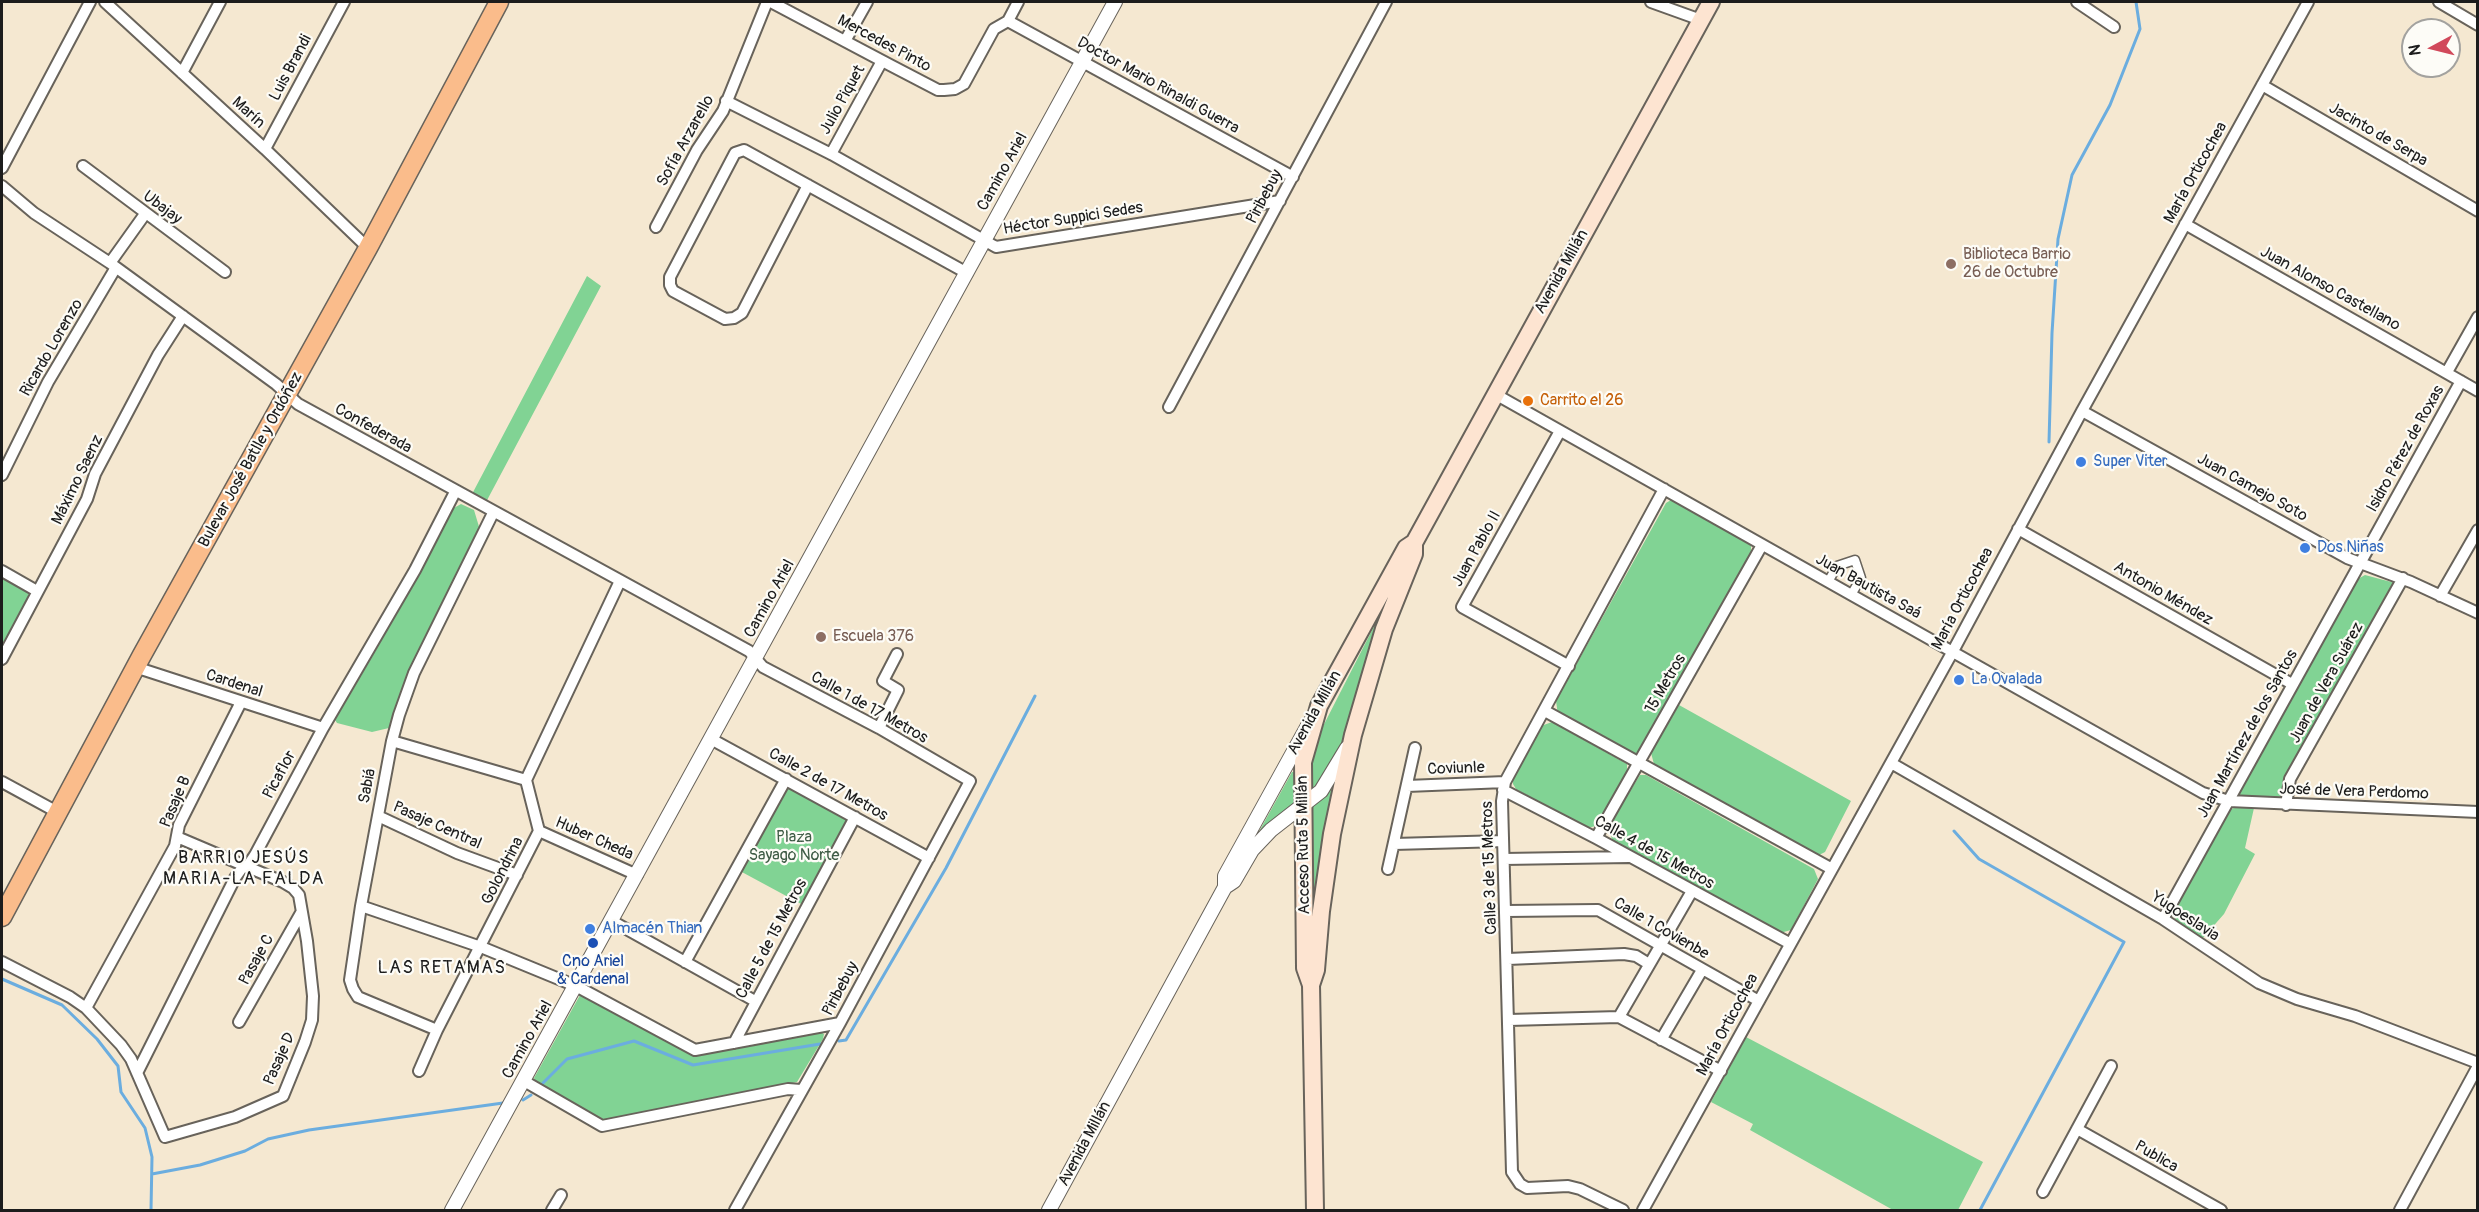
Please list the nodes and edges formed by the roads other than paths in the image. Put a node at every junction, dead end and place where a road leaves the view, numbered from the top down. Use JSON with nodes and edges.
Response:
{"nodes":[{"id":1,"x":90,"y":2,"type":"edge"},
{"id":2,"x":105,"y":2,"type":"edge"},
{"id":3,"x":220,"y":2,"type":"edge"},
{"id":4,"x":344,"y":2,"type":"edge"},
{"id":5,"x":499,"y":2,"type":"edge"},
{"id":6,"x":769,"y":2,"type":"edge"},
{"id":7,"x":867,"y":2,"type":"edge"},
{"id":8,"x":1018,"y":2,"type":"edge"},
{"id":9,"x":1115,"y":2,"type":"edge"},
{"id":10,"x":1386,"y":2,"type":"edge"},
{"id":11,"x":1651,"y":2,"type":"edge"},
{"id":12,"x":1711,"y":2,"type":"edge"},
{"id":13,"x":2077,"y":2,"type":"edge"},
{"id":14,"x":2308,"y":2,"type":"edge"},
{"id":15,"x":2439,"y":2,"type":"edge"},
{"id":16,"x":1701,"y":20,"type":"junction"},
{"id":17,"x":1008,"y":21,"type":"junction"},
{"id":18,"x":2478,"y":25,"type":"edge"},
{"id":19,"x":2114,"y":27,"type":"dead end"},
{"id":20,"x":845,"y":41,"type":"junction"},
{"id":21,"x":882,"y":61,"type":"junction"},
{"id":22,"x":1082,"y":61,"type":"junction"},
{"id":23,"x":182,"y":74,"type":"junction"},
{"id":24,"x":2262,"y":85,"type":"junction"},
{"id":25,"x":726,"y":101,"type":"junction"},
{"id":26,"x":265,"y":149,"type":"junction"},
{"id":27,"x":831,"y":154,"type":"junction"},
{"id":28,"x":83,"y":166,"type":"dead end"},
{"id":29,"x":2,"y":168,"type":"edge"},
{"id":30,"x":1293,"y":177,"type":"junction"},
{"id":31,"x":808,"y":185,"type":"junction"},
{"id":32,"x":2,"y":186,"type":"edge"},
{"id":33,"x":1280,"y":201,"type":"junction"},
{"id":34,"x":2478,"y":211,"type":"edge"},
{"id":35,"x":145,"y":214,"type":"junction"},
{"id":36,"x":2185,"y":224,"type":"junction"},
{"id":37,"x":656,"y":227,"type":"dead end"},
{"id":38,"x":985,"y":241,"type":"junction"},
{"id":39,"x":368,"y":249,"type":"junction"},
{"id":40,"x":113,"y":267,"type":"junction"},
{"id":41,"x":225,"y":272,"type":"dead end"},
{"id":42,"x":967,"y":273,"type":"junction"},
{"id":43,"x":183,"y":316,"type":"junction"},
{"id":44,"x":2478,"y":317,"type":"edge"},
{"id":45,"x":2447,"y":372,"type":"junction"},
{"id":46,"x":2461,"y":381,"type":"junction"},
{"id":47,"x":2478,"y":391,"type":"edge"},
{"id":48,"x":1495,"y":393,"type":"junction"},
{"id":49,"x":287,"y":394,"type":"junction"},
{"id":50,"x":1169,"y":407,"type":"dead end"},
{"id":51,"x":2082,"y":411,"type":"junction"},
{"id":52,"x":1560,"y":431,"type":"junction"},
{"id":53,"x":2,"y":476,"type":"edge"},
{"id":54,"x":1664,"y":489,"type":"junction"},
{"id":55,"x":455,"y":492,"type":"junction"},
{"id":56,"x":493,"y":513,"type":"junction"},
{"id":57,"x":2018,"y":529,"type":"junction"},
{"id":58,"x":2478,"y":530,"type":"edge"},
{"id":59,"x":1414,"y":543,"type":"junction"},
{"id":60,"x":1762,"y":545,"type":"junction"},
{"id":61,"x":2360,"y":563,"type":"junction"},
{"id":62,"x":2,"y":571,"type":"edge"},
{"id":63,"x":2403,"y":578,"type":"junction"},
{"id":64,"x":620,"y":581,"type":"junction"},
{"id":65,"x":1828,"y":582,"type":"junction"},
{"id":66,"x":37,"y":591,"type":"junction"},
{"id":67,"x":1851,"y":595,"type":"junction"},
{"id":68,"x":2440,"y":596,"type":"junction"},
{"id":69,"x":2478,"y":613,"type":"edge"},
{"id":70,"x":1953,"y":651,"type":"junction"},
{"id":71,"x":897,"y":654,"type":"dead end"},
{"id":72,"x":756,"y":659,"type":"junction"},
{"id":73,"x":2,"y":660,"type":"edge"},
{"id":74,"x":1569,"y":666,"type":"junction"},
{"id":75,"x":135,"y":667,"type":"junction"},
{"id":76,"x":2292,"y":684,"type":"junction"},
{"id":77,"x":241,"y":702,"type":"junction"},
{"id":78,"x":1319,"y":706,"type":"junction"},
{"id":79,"x":1545,"y":711,"type":"junction"},
{"id":80,"x":323,"y":728,"type":"junction"},
{"id":81,"x":879,"y":728,"type":"junction"},
{"id":82,"x":1353,"y":735,"type":"junction"},
{"id":83,"x":711,"y":740,"type":"junction"},
{"id":84,"x":392,"y":741,"type":"junction"},
{"id":85,"x":1415,"y":748,"type":"dead end"},
{"id":86,"x":1638,"y":763,"type":"junction"},
{"id":87,"x":1891,"y":763,"type":"junction"},
{"id":88,"x":786,"y":779,"type":"junction"},
{"id":89,"x":526,"y":780,"type":"junction"},
{"id":90,"x":970,"y":781,"type":"joint"},
{"id":91,"x":2,"y":782,"type":"edge"},
{"id":92,"x":1407,"y":786,"type":"junction"},
{"id":93,"x":1504,"y":786,"type":"junction"},
{"id":94,"x":2229,"y":801,"type":"junction"},
{"id":95,"x":2286,"y":805,"type":"junction"},
{"id":96,"x":1302,"y":807,"type":"junction"},
{"id":97,"x":2478,"y":812,"type":"edge"},
{"id":98,"x":58,"y":813,"type":"junction"},
{"id":99,"x":378,"y":816,"type":"junction"},
{"id":100,"x":855,"y":817,"type":"junction"},
{"id":101,"x":539,"y":831,"type":"junction"},
{"id":102,"x":177,"y":837,"type":"junction"},
{"id":103,"x":1596,"y":837,"type":"junction"},
{"id":104,"x":1503,"y":842,"type":"junction"},
{"id":105,"x":1394,"y":844,"type":"junction"},
{"id":106,"x":1630,"y":857,"type":"junction"},
{"id":107,"x":929,"y":858,"type":"junction"},
{"id":108,"x":1504,"y":859,"type":"junction"},
{"id":109,"x":247,"y":867,"type":"junction"},
{"id":110,"x":1388,"y":869,"type":"dead end"},
{"id":111,"x":1832,"y":869,"type":"junction"},
{"id":112,"x":518,"y":875,"type":"junction"},
{"id":113,"x":637,"y":875,"type":"junction"},
{"id":114,"x":1225,"y":887,"type":"junction"},
{"id":115,"x":1692,"y":891,"type":"junction"},
{"id":116,"x":361,"y":906,"type":"junction"},
{"id":117,"x":1506,"y":911,"type":"junction"},
{"id":118,"x":301,"y":913,"type":"junction"},
{"id":119,"x":2,"y":917,"type":"edge"},
{"id":120,"x":2163,"y":919,"type":"junction"},
{"id":121,"x":612,"y":921,"type":"junction"},
{"id":122,"x":1660,"y":944,"type":"junction"},
{"id":123,"x":1789,"y":944,"type":"junction"},
{"id":124,"x":481,"y":947,"type":"junction"},
{"id":125,"x":1508,"y":959,"type":"junction"},
{"id":126,"x":2,"y":962,"type":"edge"},
{"id":127,"x":685,"y":962,"type":"junction"},
{"id":128,"x":1649,"y":964,"type":"junction"},
{"id":129,"x":1702,"y":970,"type":"junction"},
{"id":130,"x":1311,"y":985,"type":"junction"},
{"id":131,"x":576,"y":986,"type":"junction"},
{"id":132,"x":1759,"y":1000,"type":"junction"},
{"id":133,"x":755,"y":1001,"type":"junction"},
{"id":134,"x":86,"y":1008,"type":"junction"},
{"id":135,"x":1619,"y":1017,"type":"junction"},
{"id":136,"x":1509,"y":1020,"type":"junction"},
{"id":137,"x":239,"y":1022,"type":"dead end"},
{"id":138,"x":840,"y":1023,"type":"junction"},
{"id":139,"x":437,"y":1030,"type":"junction"},
{"id":140,"x":1661,"y":1040,"type":"junction"},
{"id":141,"x":734,"y":1043,"type":"junction"},
{"id":142,"x":2478,"y":1064,"type":"edge"},
{"id":143,"x":2111,"y":1066,"type":"dead end"},
{"id":144,"x":419,"y":1071,"type":"dead end"},
{"id":145,"x":1721,"y":1071,"type":"junction"},
{"id":146,"x":137,"y":1073,"type":"junction"},
{"id":147,"x":524,"y":1081,"type":"junction"},
{"id":148,"x":801,"y":1090,"type":"junction"},
{"id":149,"x":2077,"y":1129,"type":"junction"},
{"id":150,"x":2043,"y":1192,"type":"dead end"},
{"id":151,"x":561,"y":1195,"type":"dead end"},
{"id":152,"x":452,"y":1210,"type":"edge"},
{"id":153,"x":552,"y":1210,"type":"edge"},
{"id":154,"x":735,"y":1210,"type":"edge"},
{"id":155,"x":1049,"y":1210,"type":"edge"},
{"id":156,"x":1315,"y":1210,"type":"edge"},
{"id":157,"x":1623,"y":1210,"type":"edge"},
{"id":158,"x":1643,"y":1210,"type":"edge"},
{"id":159,"x":2222,"y":1210,"type":"edge"},
{"id":160,"x":2400,"y":1210,"type":"edge"}],
"edges":[{"from":1,"to":29,"type":"street"},
{"from":2,"to":23,"type":"street","name":"Marín"},
{"from":3,"to":23,"type":"street"},
{"from":4,"to":26,"type":"street","name":"Luis Brandi"},
{"from":5,"to":39,"type":"main road","name":"Bulevar José Batlle y Ordóñez"},
{"from":6,"to":20,"type":"street","name":"Mercedes Pinto"},
{"from":6,"to":25,"type":"street","name":"Sofía Arzarello"},
{"from":7,"to":20,"type":"street"},
{"from":8,"to":17,"type":"street"},
{"from":9,"to":22,"type":"street","name":"Camino Ariel"},
{"from":10,"to":30,"type":"street","name":"Piribebuy"},
{"from":11,"to":16,"type":"street"},
{"from":12,"to":16,"type":"main road","name":"Avenida Millán"},
{"from":13,"to":19,"type":"street"},
{"from":14,"to":24,"type":"street","name":"María Orticochea"},
{"from":15,"to":18,"type":"street"},
{"from":16,"to":48,"type":"main road","name":"Avenida Millán"},
{"from":17,"to":21,"type":"street","name":"Mercedes Pinto"},
{"from":17,"to":22,"type":"street","name":"Doctor Mario Rinaldi Guerra"},
{"from":20,"to":21,"type":"street","name":"Mercedes Pinto"},
{"from":21,"to":27,"type":"street","name":"Julio Piquet"},
{"from":22,"to":30,"type":"street","name":"Doctor Mario Rinaldi Guerra"},
{"from":22,"to":38,"type":"street","name":"Camino Ariel"},
{"from":23,"to":26,"type":"street","name":"Marín"},
{"from":24,"to":34,"type":"street","name":"Jacinto de Serpa"},
{"from":24,"to":36,"type":"street","name":"María Orticochea"},
{"from":25,"to":27,"type":"street","name":"Héctor Suppici Sedes"},
{"from":25,"to":37,"type":"street","name":"Sofía Arzarello"},
{"from":26,"to":39,"type":"street","name":"Marín"},
{"from":27,"to":38,"type":"street","name":"Héctor Suppici Sedes"},
{"from":28,"to":35,"type":"street","name":"Ubajay"},
{"from":30,"to":33,"type":"street","name":"Piribebuy"},
{"from":31,"to":31,"type":"street"},
{"from":31,"to":42,"type":"street"},
{"from":32,"to":40,"type":"street","name":"Confederada"},
{"from":33,"to":38,"type":"street","name":"Héctor Suppici Sedes"},
{"from":33,"to":50,"type":"street","name":"Piribebuy"},
{"from":35,"to":40,"type":"street","name":"Ricardo Lorenzo"},
{"from":35,"to":41,"type":"street","name":"Ubajay"},
{"from":36,"to":45,"type":"street","name":"Juan Alonso Castellano"},
{"from":36,"to":51,"type":"street","name":"María Orticochea"},
{"from":38,"to":42,"type":"street","name":"Camino Ariel"},
{"from":39,"to":49,"type":"main road","name":"Bulevar José Batlle y Ordóñez"},
{"from":40,"to":43,"type":"street","name":"Confederada"},
{"from":40,"to":53,"type":"street","name":"Ricardo Lorenzo"},
{"from":42,"to":72,"type":"street","name":"Camino Ariel"},
{"from":43,"to":49,"type":"street","name":"Confederada"},
{"from":43,"to":66,"type":"street","name":"Máximo Saenz"},
{"from":44,"to":45,"type":"street","name":"Isidro Pérez de Roxas"},
{"from":45,"to":46,"type":"street","name":"Juan Alonso Castellano"},
{"from":46,"to":47,"type":"street","name":"Juan Alonso Castellano"},
{"from":46,"to":61,"type":"street","name":"Isidro Pérez de Roxas"},
{"from":48,"to":52,"type":"street","name":"Juan Bautista Saá"},
{"from":48,"to":59,"type":"main road","name":"Avenida Millán"},
{"from":49,"to":55,"type":"street","name":"Confederada"},
{"from":49,"to":75,"type":"main road","name":"Bulevar José Batlle y Ordóñez"},
{"from":51,"to":57,"type":"street","name":"María Orticochea"},
{"from":51,"to":61,"type":"street","name":"Juan Camejo Soto"},
{"from":52,"to":54,"type":"street","name":"Juan Bautista Saá"},
{"from":52,"to":74,"type":"street","name":"Juan Pablo II"},
{"from":54,"to":60,"type":"street","name":"Juan Bautista Saá"},
{"from":54,"to":74,"type":"street","name":"Calle 3 de 15 Metros"},
{"from":55,"to":56,"type":"street","name":"Confederada"},
{"from":55,"to":80,"type":"street","name":"Picaflor"},
{"from":56,"to":64,"type":"street","name":"Confederada"},
{"from":56,"to":84,"type":"street","name":"Sabiá"},
{"from":57,"to":70,"type":"street","name":"María Orticochea"},
{"from":57,"to":76,"type":"street","name":"Antonio Méndez"},
{"from":58,"to":68,"type":"street"},
{"from":59,"to":78,"type":"main road","name":"Avenida Millán"},
{"from":59,"to":82,"type":"main road","name":"Avenida Millán"},
{"from":60,"to":65,"type":"street","name":"Juan Bautista Saá"},
{"from":60,"to":86,"type":"street","name":"15 Metros"},
{"from":61,"to":63,"type":"street","name":"Juan Camejo Soto"},
{"from":61,"to":76,"type":"street","name":"Juan Martínez de los Santos"},
{"from":62,"to":66,"type":"street"},
{"from":63,"to":68,"type":"street","name":"Juan Camejo Soto"},
{"from":63,"to":95,"type":"street","name":"Juan de Vera Suárez"},
{"from":64,"to":72,"type":"street","name":"Confederada"},
{"from":64,"to":89,"type":"street"},
{"from":65,"to":67,"type":"street","name":"Juan Bautista Saá"},
{"from":65,"to":67,"type":"street"},
{"from":66,"to":73,"type":"street","name":"Máximo Saenz"},
{"from":67,"to":70,"type":"street","name":"Juan Bautista Saá"},
{"from":68,"to":69,"type":"street","name":"Juan Camejo Soto"},
{"from":70,"to":87,"type":"street","name":"María Orticochea"},
{"from":70,"to":94,"type":"street","name":"Juan Bautista Saá"},
{"from":71,"to":81,"type":"street"},
{"from":72,"to":81,"type":"street","name":"Calle 1 de 17 Metros"},
{"from":72,"to":83,"type":"street","name":"Camino Ariel"},
{"from":74,"to":79,"type":"street","name":"Calle 3 de 15 Metros"},
{"from":75,"to":77,"type":"street","name":"Cardenal"},
{"from":75,"to":98,"type":"main road","name":"Bulevar José Batlle y Ordóñez"},
{"from":76,"to":94,"type":"street","name":"Juan Martínez de los Santos"},
{"from":77,"to":80,"type":"street","name":"Cardenal"},
{"from":77,"to":102,"type":"street","name":"Pasaje B"},
{"from":78,"to":96,"type":"main road","name":"Acceso Ruta 5 Millán"},
{"from":78,"to":114,"type":"street","name":"Avenida Millán"},
{"from":79,"to":86,"type":"street"},
{"from":79,"to":93,"type":"street","name":"Calle 3 de 15 Metros"},
{"from":80,"to":109,"type":"street","name":"Picaflor"},
{"from":81,"to":90,"type":"street","name":"Calle 1 de 17 Metros"},
{"from":82,"to":96,"type":"street","name":"Avenida Millán"},
{"from":82,"to":130,"type":"main road","name":"Acceso Ruta 5 Millán"},
{"from":83,"to":88,"type":"street","name":"Calle 2 de 17 Metros"},
{"from":83,"to":113,"type":"street","name":"Camino Ariel"},
{"from":84,"to":89,"type":"street"},
{"from":84,"to":99,"type":"street","name":"Sabiá"},
{"from":85,"to":92,"type":"street"},
{"from":86,"to":103,"type":"street","name":"15 Metros"},
{"from":86,"to":111,"type":"street"},
{"from":87,"to":111,"type":"street","name":"María Orticochea"},
{"from":87,"to":120,"type":"street","name":"Yugoeslavia"},
{"from":88,"to":100,"type":"street","name":"Calle 2 de 17 Metros"},
{"from":88,"to":127,"type":"street"},
{"from":89,"to":101,"type":"street","name":"Golondrina"},
{"from":90,"to":107,"type":"street","name":"Piribebuy"},
{"from":91,"to":98,"type":"street"},
{"from":92,"to":93,"type":"street","name":"Coviunle"},
{"from":92,"to":105,"type":"street"},
{"from":93,"to":103,"type":"street","name":"Calle 4 de 15 Metros"},
{"from":93,"to":104,"type":"street","name":"Calle 3 de 15 Metros"},
{"from":94,"to":95,"type":"street","name":"José de Vera Perdomo"},
{"from":94,"to":120,"type":"street","name":"Juan Martínez de los Santos"},
{"from":95,"to":97,"type":"street","name":"José de Vera Perdomo"},
{"from":96,"to":114,"type":"street","name":"Avenida Millán"},
{"from":96,"to":130,"type":"main road","name":"Acceso Ruta 5 Millán"},
{"from":98,"to":119,"type":"main road","name":"Bulevar José Batlle y Ordóñez"},
{"from":99,"to":112,"type":"street","name":"Pasaje Central"},
{"from":99,"to":116,"type":"street","name":"Sabiá"},
{"from":100,"to":107,"type":"street","name":"Calle 2 de 17 Metros"},
{"from":100,"to":133,"type":"street","name":"Calle 5 de 15 Metros"},
{"from":101,"to":112,"type":"street","name":"Golondrina"},
{"from":101,"to":113,"type":"street","name":"Huber Cheda"},
{"from":102,"to":109,"type":"street","name":"Pasaje D"},
{"from":102,"to":134,"type":"street","name":"Pasaje B"},
{"from":103,"to":106,"type":"street","name":"Calle 4 de 15 Metros"},
{"from":104,"to":105,"type":"street"},
{"from":104,"to":108,"type":"street","name":"Calle 3 de 15 Metros"},
{"from":105,"to":110,"type":"street"},
{"from":106,"to":108,"type":"street"},
{"from":106,"to":115,"type":"street","name":"Calle 4 de 15 Metros"},
{"from":107,"to":138,"type":"street","name":"Piribebuy"},
{"from":108,"to":117,"type":"street","name":"Calle 3 de 15 Metros"},
{"from":109,"to":118,"type":"street","name":"Pasaje D"},
{"from":109,"to":146,"type":"street","name":"Picaflor"},
{"from":111,"to":123,"type":"street","name":"María Orticochea"},
{"from":112,"to":124,"type":"street","name":"Golondrina"},
{"from":113,"to":121,"type":"street","name":"Camino Ariel"},
{"from":114,"to":155,"type":"street","name":"Avenida Millán"},
{"from":115,"to":122,"type":"street"},
{"from":115,"to":123,"type":"street","name":"Calle 4 de 15 Metros"},
{"from":116,"to":124,"type":"street"},
{"from":116,"to":139,"type":"street","name":"Sabiá"},
{"from":117,"to":122,"type":"street","name":"Calle 1 Covienbe"},
{"from":117,"to":125,"type":"street","name":"Calle 3 de 15 Metros"},
{"from":118,"to":137,"type":"street","name":"Pasaje C"},
{"from":118,"to":146,"type":"street","name":"Pasaje D"},
{"from":120,"to":142,"type":"street","name":"Yugoeslavia"},
{"from":121,"to":127,"type":"street"},
{"from":121,"to":131,"type":"street","name":"Camino Ariel"},
{"from":122,"to":128,"type":"street"},
{"from":122,"to":129,"type":"street","name":"Calle 1 Covienbe"},
{"from":123,"to":132,"type":"street","name":"María Orticochea"},
{"from":124,"to":131,"type":"street"},
{"from":124,"to":139,"type":"street","name":"Golondrina"},
{"from":125,"to":128,"type":"street"},
{"from":125,"to":136,"type":"street","name":"Calle 3 de 15 Metros"},
{"from":126,"to":134,"type":"street"},
{"from":127,"to":133,"type":"street"},
{"from":128,"to":135,"type":"street"},
{"from":129,"to":132,"type":"street","name":"Calle 1 Covienbe"},
{"from":129,"to":140,"type":"street"},
{"from":130,"to":156,"type":"main road","name":"Acceso Ruta 5 Millán"},
{"from":131,"to":141,"type":"street"},
{"from":131,"to":147,"type":"street","name":"Camino Ariel"},
{"from":132,"to":145,"type":"street","name":"María Orticochea"},
{"from":133,"to":141,"type":"street","name":"Calle 5 de 15 Metros"},
{"from":134,"to":146,"type":"street"},
{"from":135,"to":136,"type":"street"},
{"from":135,"to":140,"type":"street"},
{"from":136,"to":157,"type":"street","name":"Calle 3 de 15 Metros"},
{"from":138,"to":141,"type":"street"},
{"from":138,"to":148,"type":"street","name":"Piribebuy"},
{"from":139,"to":144,"type":"street","name":"Golondrina"},
{"from":140,"to":145,"type":"street"},
{"from":142,"to":160,"type":"street"},
{"from":143,"to":149,"type":"street"},
{"from":145,"to":158,"type":"street","name":"María Orticochea"},
{"from":147,"to":148,"type":"street"},
{"from":147,"to":152,"type":"street","name":"Camino Ariel"},
{"from":148,"to":154,"type":"street","name":"Piribebuy"},
{"from":149,"to":150,"type":"street"},
{"from":149,"to":159,"type":"street","name":"Publica"},
{"from":151,"to":153,"type":"street"}]}
